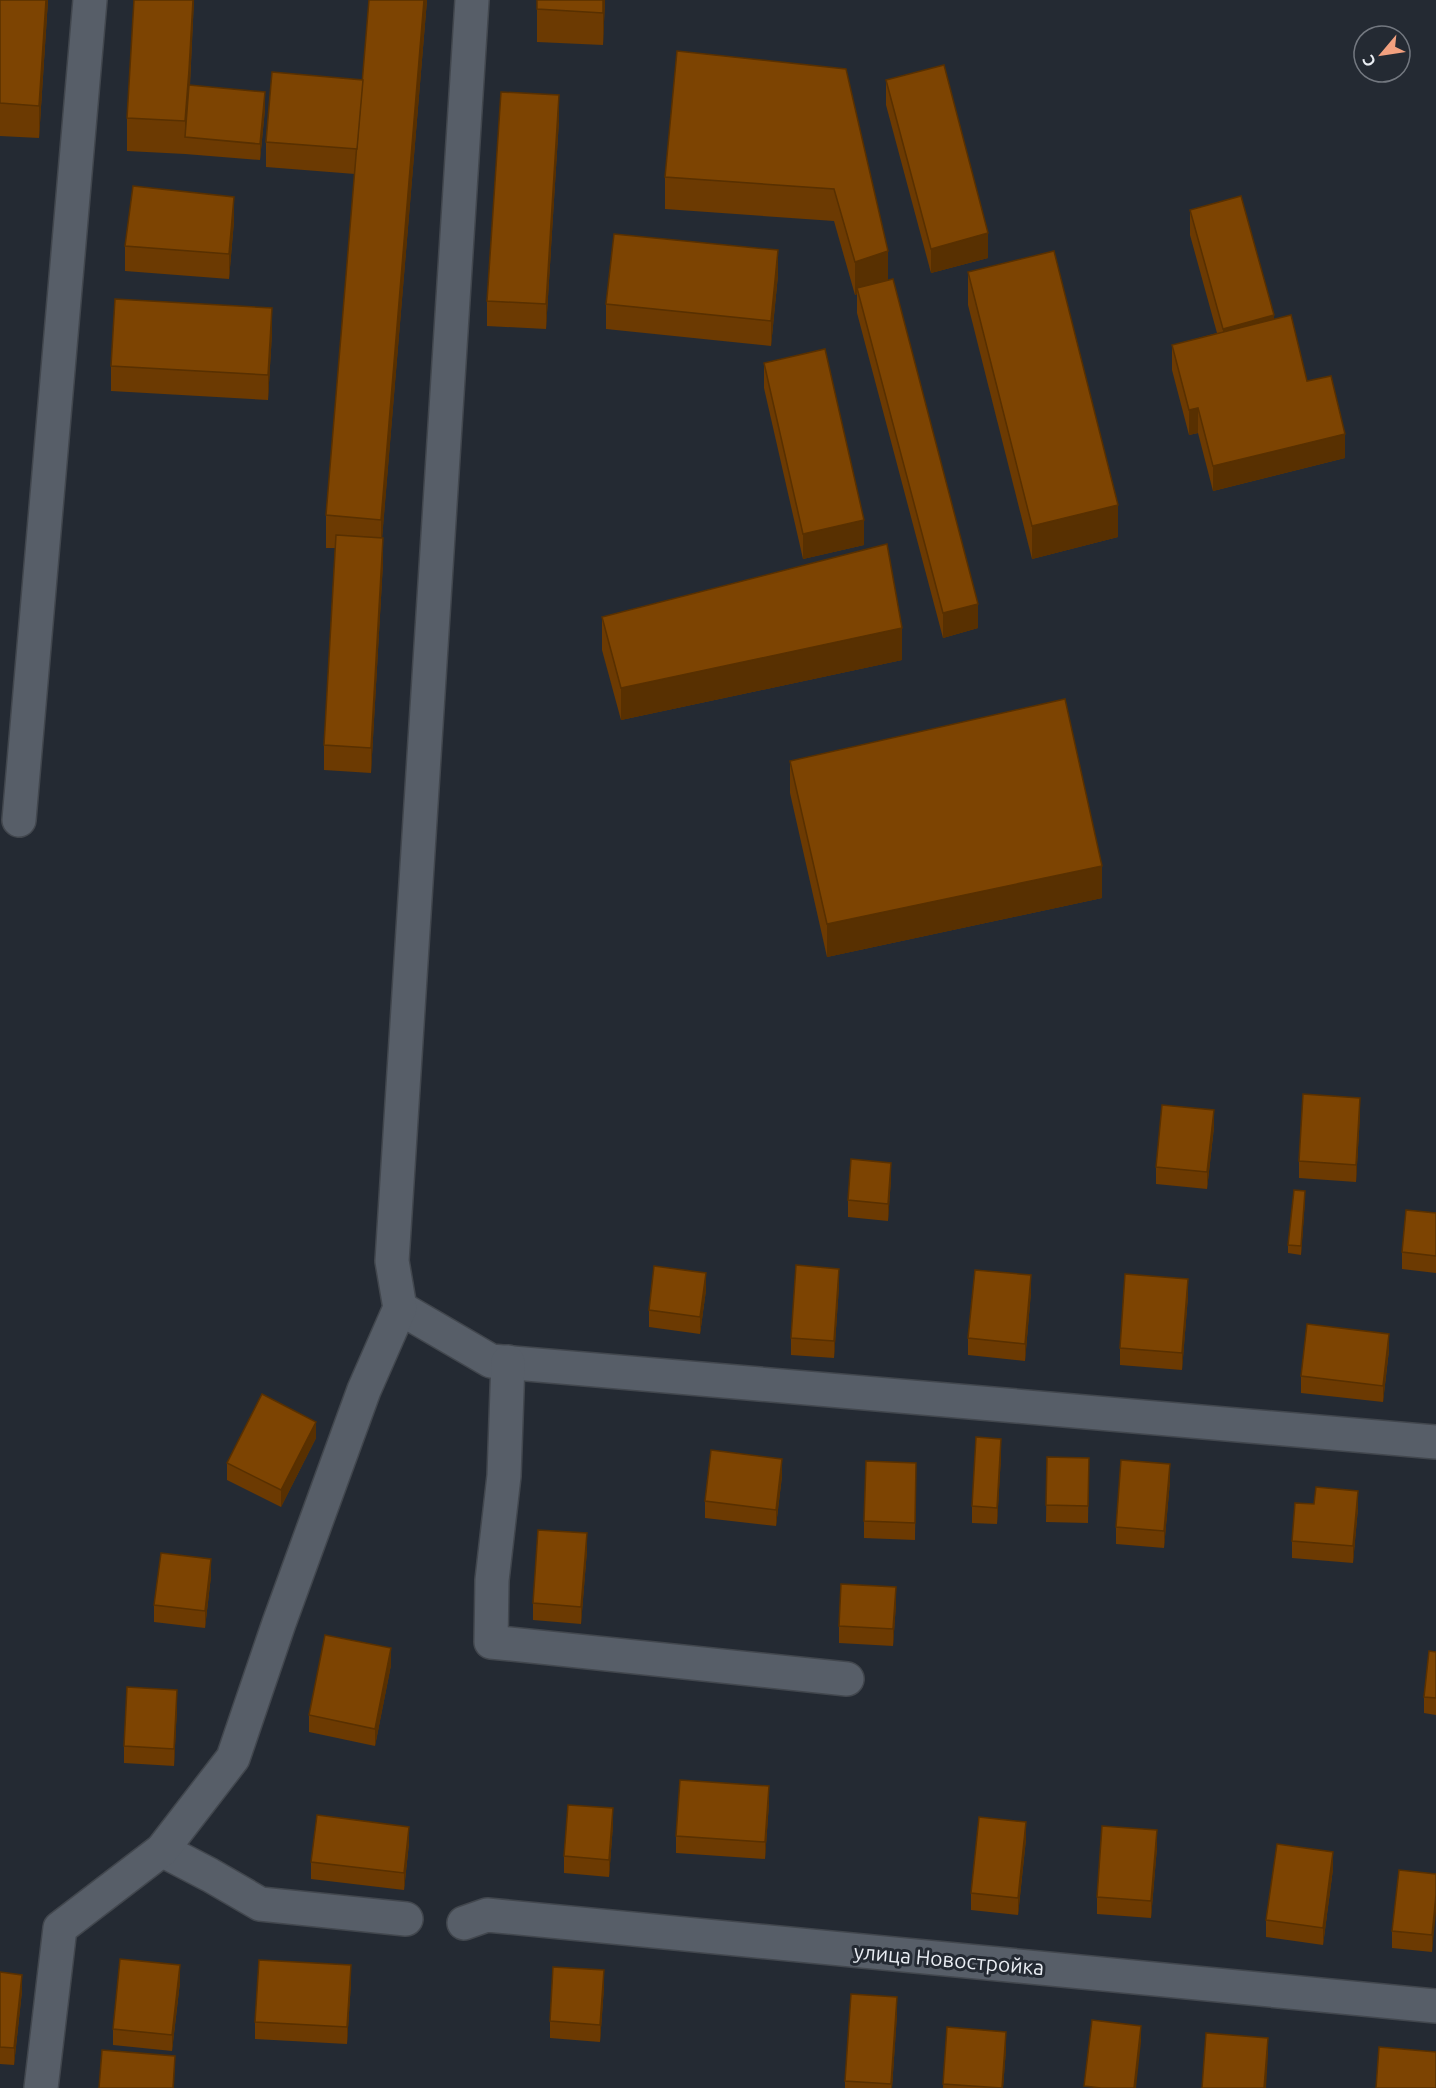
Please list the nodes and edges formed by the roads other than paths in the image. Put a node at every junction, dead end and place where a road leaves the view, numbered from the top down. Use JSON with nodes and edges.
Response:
{"nodes":[{"id":1,"x":90,"y":0,"type":"edge"},
{"id":2,"x":472,"y":0,"type":"edge"},
{"id":3,"x":19,"y":820,"type":"dead end"},
{"id":4,"x":400,"y":1308,"type":"junction"},
{"id":5,"x":508,"y":1362,"type":"junction"},
{"id":6,"x":1436,"y":1442,"type":"edge"},
{"id":7,"x":847,"y":1678,"type":"dead end"},
{"id":8,"x":162,"y":1850,"type":"junction"},
{"id":9,"x":406,"y":1919,"type":"dead end"},
{"id":10,"x":464,"y":1923,"type":"dead end"},
{"id":11,"x":1436,"y":2006,"type":"edge"},
{"id":12,"x":41,"y":2088,"type":"edge"}],
"edges":[{"from":1,"to":3,"type":"street"},
{"from":2,"to":4,"type":"street"},
{"from":4,"to":5,"type":"street"},
{"from":4,"to":8,"type":"street"},
{"from":5,"to":6,"type":"street"},
{"from":5,"to":7,"type":"street"},
{"from":8,"to":9,"type":"street"},
{"from":8,"to":12,"type":"street"},
{"from":10,"to":11,"type":"street","name":"улица Новостройка"}]}
